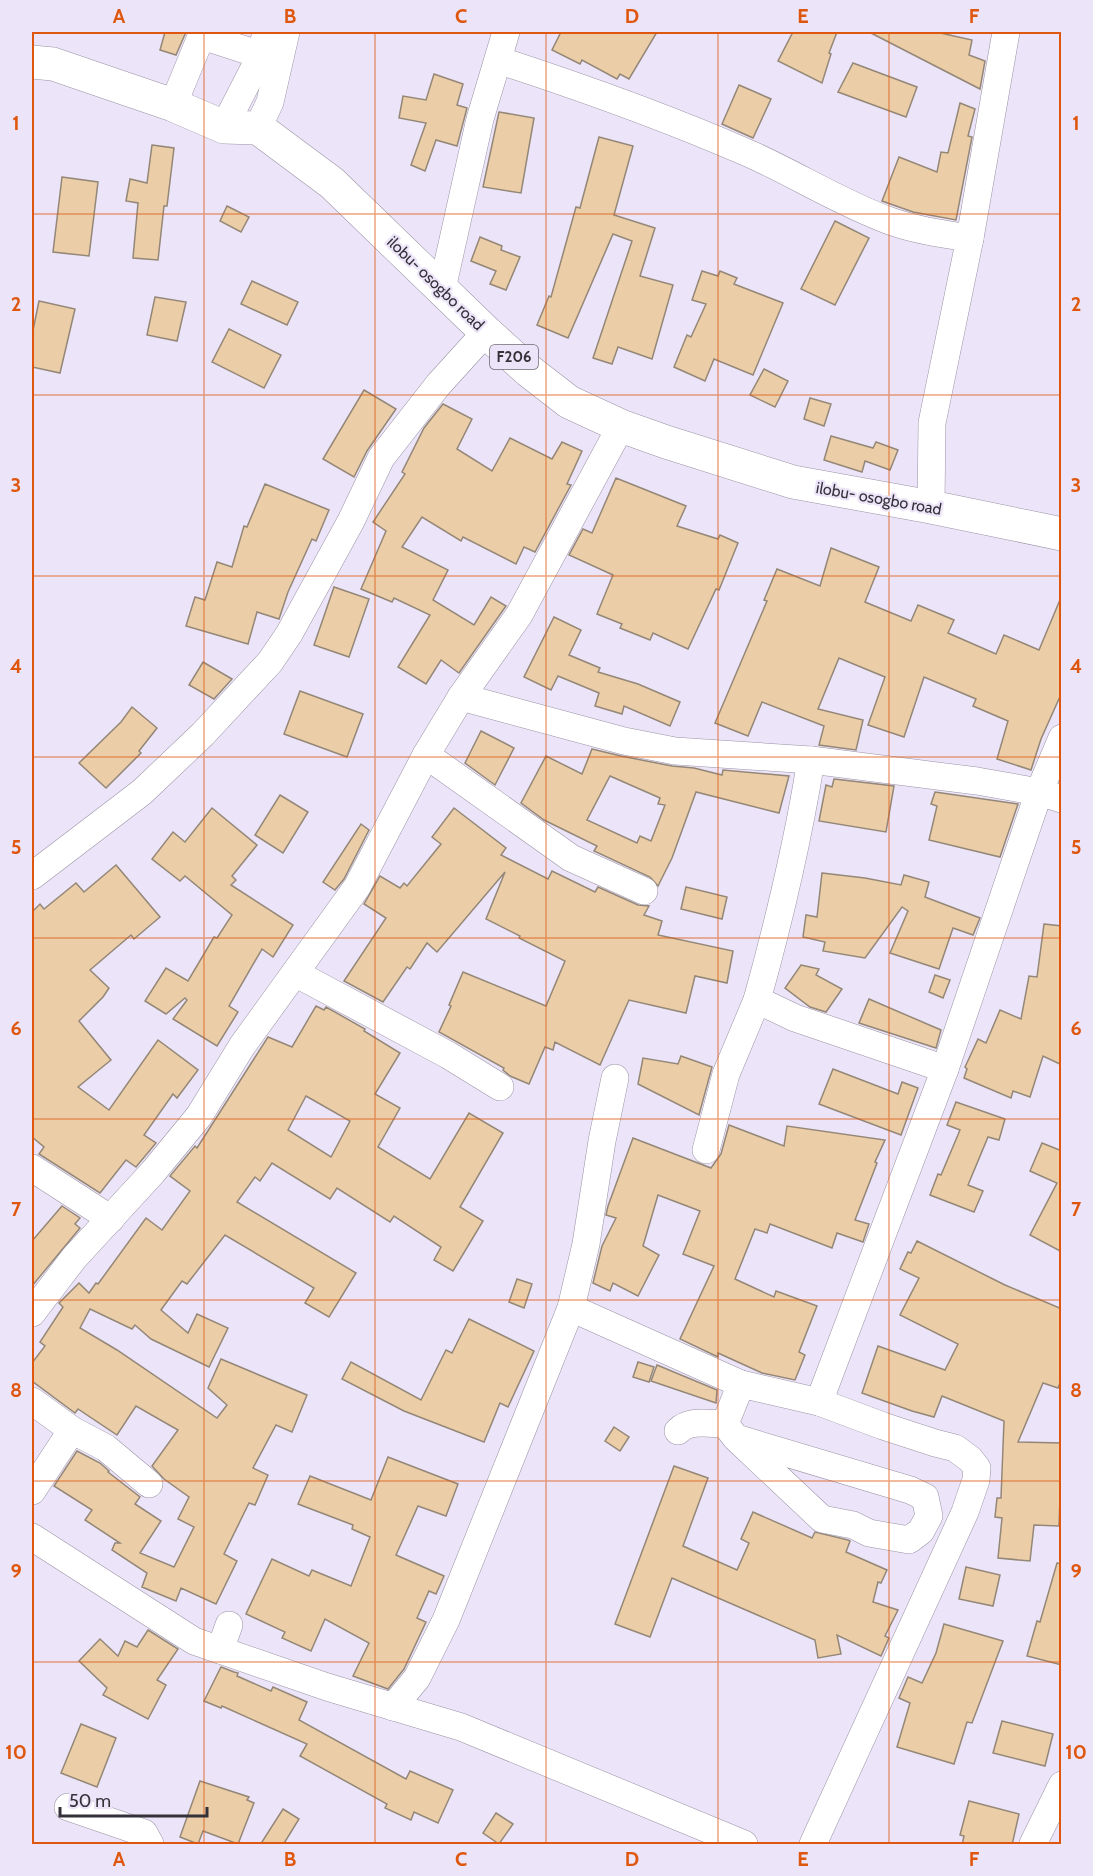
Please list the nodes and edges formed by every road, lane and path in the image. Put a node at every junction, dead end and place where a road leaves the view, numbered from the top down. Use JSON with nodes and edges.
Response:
{"nodes":[{"id":1,"x":286,"y":32,"type":"edge"},
{"id":2,"x":506,"y":32,"type":"edge"},
{"id":3,"x":1006,"y":32,"type":"edge"},
{"id":4,"x":202,"y":34,"type":"edge"},
{"id":5,"x":263,"y":43,"type":"edge"},
{"id":6,"x":498,"y":60,"type":"junction"},
{"id":7,"x":32,"y":62,"type":"edge"},
{"id":8,"x":173,"y":105,"type":"junction"},
{"id":9,"x":224,"y":127,"type":"junction"},
{"id":10,"x":258,"y":128,"type":"junction"},
{"id":11,"x":970,"y":238,"type":"junction"},
{"id":12,"x":442,"y":289,"type":"junction"},
{"id":13,"x":486,"y":332,"type":"junction"},
{"id":14,"x":621,"y":426,"type":"junction"},
{"id":15,"x":931,"y":507,"type":"junction"},
{"id":16,"x":1062,"y":534,"type":"edge"},
{"id":17,"x":461,"y":697,"type":"junction"},
{"id":18,"x":1062,"y":738,"type":"edge"},
{"id":19,"x":426,"y":755,"type":"junction"},
{"id":20,"x":811,"y":760,"type":"junction"},
{"id":21,"x":1050,"y":796,"type":"edge"},
{"id":22,"x":32,"y":876,"type":"edge"},
{"id":23,"x":644,"y":891,"type":"dead end"},
{"id":24,"x":295,"y":973,"type":"junction"},
{"id":25,"x":757,"y":1000,"type":"junction"},
{"id":26,"x":945,"y":1069,"type":"junction"},
{"id":27,"x":615,"y":1078,"type":"dead end"},
{"id":28,"x":500,"y":1087,"type":"dead end"},
{"id":29,"x":706,"y":1150,"type":"dead end"},
{"id":30,"x":32,"y":1168,"type":"edge"},
{"id":31,"x":111,"y":1219,"type":"junction"},
{"id":32,"x":571,"y":1308,"type":"junction"},
{"id":33,"x":32,"y":1313,"type":"edge"},
{"id":34,"x":741,"y":1384,"type":"junction"},
{"id":35,"x":32,"y":1401,"type":"edge"},
{"id":36,"x":819,"y":1402,"type":"junction"},
{"id":37,"x":72,"y":1431,"type":"junction"},
{"id":38,"x":678,"y":1431,"type":"dead end"},
{"id":39,"x":730,"y":1431,"type":"junction"},
{"id":40,"x":149,"y":1484,"type":"dead end"},
{"id":41,"x":32,"y":1491,"type":"edge"},
{"id":42,"x":32,"y":1537,"type":"edge"},
{"id":43,"x":393,"y":1707,"type":"junction"},
{"id":44,"x":1062,"y":1785,"type":"edge"},
{"id":45,"x":68,"y":1808,"type":"dead end"},
{"id":46,"x":150,"y":1845,"type":"edge"},
{"id":47,"x":744,"y":1845,"type":"edge"},
{"id":48,"x":813,"y":1845,"type":"edge"},
{"id":49,"x":1033,"y":1845,"type":"edge"}],
"edges":[{"from":1,"to":10,"type":"street"},
{"from":2,"to":6,"type":"street"},
{"from":3,"to":11,"type":"street"},
{"from":4,"to":5,"type":"street"},
{"from":4,"to":8,"type":"street"},
{"from":5,"to":9,"type":"street"},
{"from":6,"to":11,"type":"street"},
{"from":6,"to":12,"type":"street"},
{"from":7,"to":8,"type":"main road"},
{"from":8,"to":9,"type":"main road"},
{"from":9,"to":10,"type":"main road"},
{"from":10,"to":12,"type":"main road","name":"ilobu- osogbo road","number":"F206"},
{"from":11,"to":15,"type":"street"},
{"from":12,"to":13,"type":"main road","name":"ilobu- osogbo road","number":"F206"},
{"from":13,"to":14,"type":"main road","name":"ilobu- osogbo road","number":"F206"},
{"from":13,"to":22,"type":"street"},
{"from":14,"to":15,"type":"main road","name":"ilobu- osogbo road","number":"F206"},
{"from":14,"to":17,"type":"street"},
{"from":15,"to":16,"type":"main road","name":"ilobu- osogbo road","number":"F206"},
{"from":17,"to":19,"type":"street"},
{"from":17,"to":20,"type":"street"},
{"from":18,"to":21,"type":"street"},
{"from":19,"to":23,"type":"street"},
{"from":19,"to":24,"type":"street"},
{"from":20,"to":21,"type":"street"},
{"from":20,"to":25,"type":"street"},
{"from":21,"to":26,"type":"street"},
{"from":24,"to":28,"type":"street"},
{"from":24,"to":31,"type":"street"},
{"from":25,"to":26,"type":"street"},
{"from":25,"to":29,"type":"street"},
{"from":26,"to":36,"type":"street"},
{"from":27,"to":32,"type":"street"},
{"from":30,"to":31,"type":"street"},
{"from":31,"to":33,"type":"street"},
{"from":32,"to":34,"type":"street"},
{"from":32,"to":43,"type":"street"},
{"from":34,"to":36,"type":"street"},
{"from":34,"to":39,"type":"street"},
{"from":35,"to":37,"type":"street"},
{"from":36,"to":48,"type":"street"},
{"from":37,"to":40,"type":"street"},
{"from":37,"to":41,"type":"street"},
{"from":38,"to":39,"type":"street"},
{"from":39,"to":39,"type":"street"},
{"from":42,"to":43,"type":"street"},
{"from":43,"to":47,"type":"street"},
{"from":44,"to":49,"type":"street"},
{"from":45,"to":46,"type":"street"}]}
